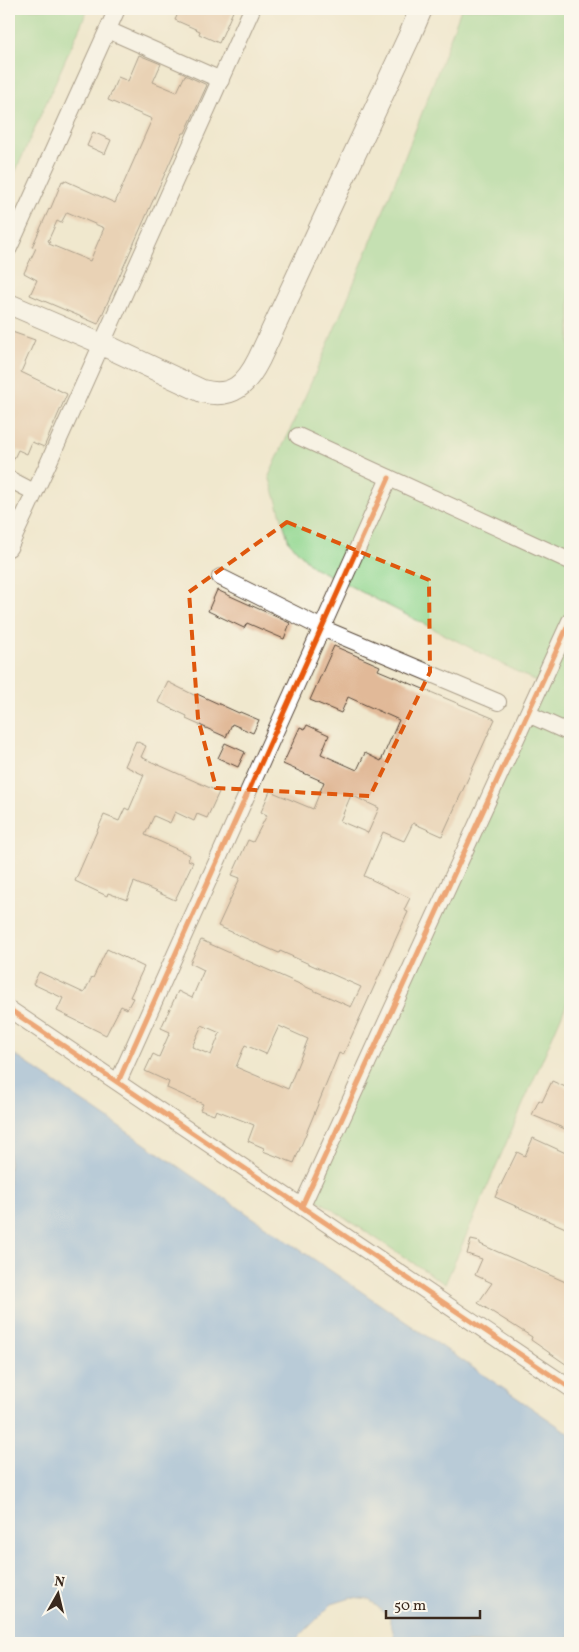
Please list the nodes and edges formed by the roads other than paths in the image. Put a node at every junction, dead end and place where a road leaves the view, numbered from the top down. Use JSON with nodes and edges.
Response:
{"nodes":[{"id":1,"x":117,"y":9,"type":"edge"},
{"id":2,"x":252,"y":9,"type":"edge"},
{"id":3,"x":421,"y":9,"type":"edge"},
{"id":4,"x":108,"y":30,"type":"junction"},
{"id":5,"x":221,"y":80,"type":"junction"},
{"id":6,"x":9,"y":248,"type":"edge"},
{"id":7,"x":9,"y":304,"type":"edge"},
{"id":8,"x":102,"y":344,"type":"junction"},
{"id":9,"x":298,"y":436,"type":"dead end"},
{"id":10,"x":389,"y":478,"type":"junction"},
{"id":11,"x":9,"y":479,"type":"edge"},
{"id":12,"x":34,"y":492,"type":"junction"},
{"id":13,"x":9,"y":548,"type":"edge"},
{"id":14,"x":570,"y":561,"type":"edge"},
{"id":15,"x":220,"y":577,"type":"dead end"},
{"id":16,"x":570,"y":621,"type":"edge"},
{"id":17,"x":322,"y":628,"type":"junction"},
{"id":18,"x":498,"y":702,"type":"dead end"},
{"id":19,"x":528,"y":714,"type":"junction"},
{"id":20,"x":570,"y":733,"type":"edge"},
{"id":21,"x":9,"y":1008,"type":"edge"},
{"id":22,"x":118,"y":1082,"type":"junction"},
{"id":23,"x":302,"y":1206,"type":"junction"},
{"id":24,"x":570,"y":1388,"type":"edge"}],
"edges":[{"from":1,"to":4,"type":"street"},
{"from":2,"to":5,"type":"street"},
{"from":3,"to":8,"type":"highway"},
{"from":4,"to":5,"type":"street"},
{"from":4,"to":6,"type":"street"},
{"from":5,"to":8,"type":"street"},
{"from":7,"to":8,"type":"main road"},
{"from":8,"to":12,"type":"street"},
{"from":9,"to":10,"type":"street"},
{"from":10,"to":14,"type":"street"},
{"from":10,"to":17,"type":"street"},
{"from":11,"to":12,"type":"street"},
{"from":12,"to":13,"type":"street"},
{"from":15,"to":17,"type":"street"},
{"from":16,"to":19,"type":"street"},
{"from":17,"to":18,"type":"street"},
{"from":17,"to":22,"type":"street"},
{"from":19,"to":20,"type":"street"},
{"from":19,"to":23,"type":"street"},
{"from":21,"to":22,"type":"street"},
{"from":22,"to":23,"type":"street"},
{"from":23,"to":24,"type":"street"}]}
